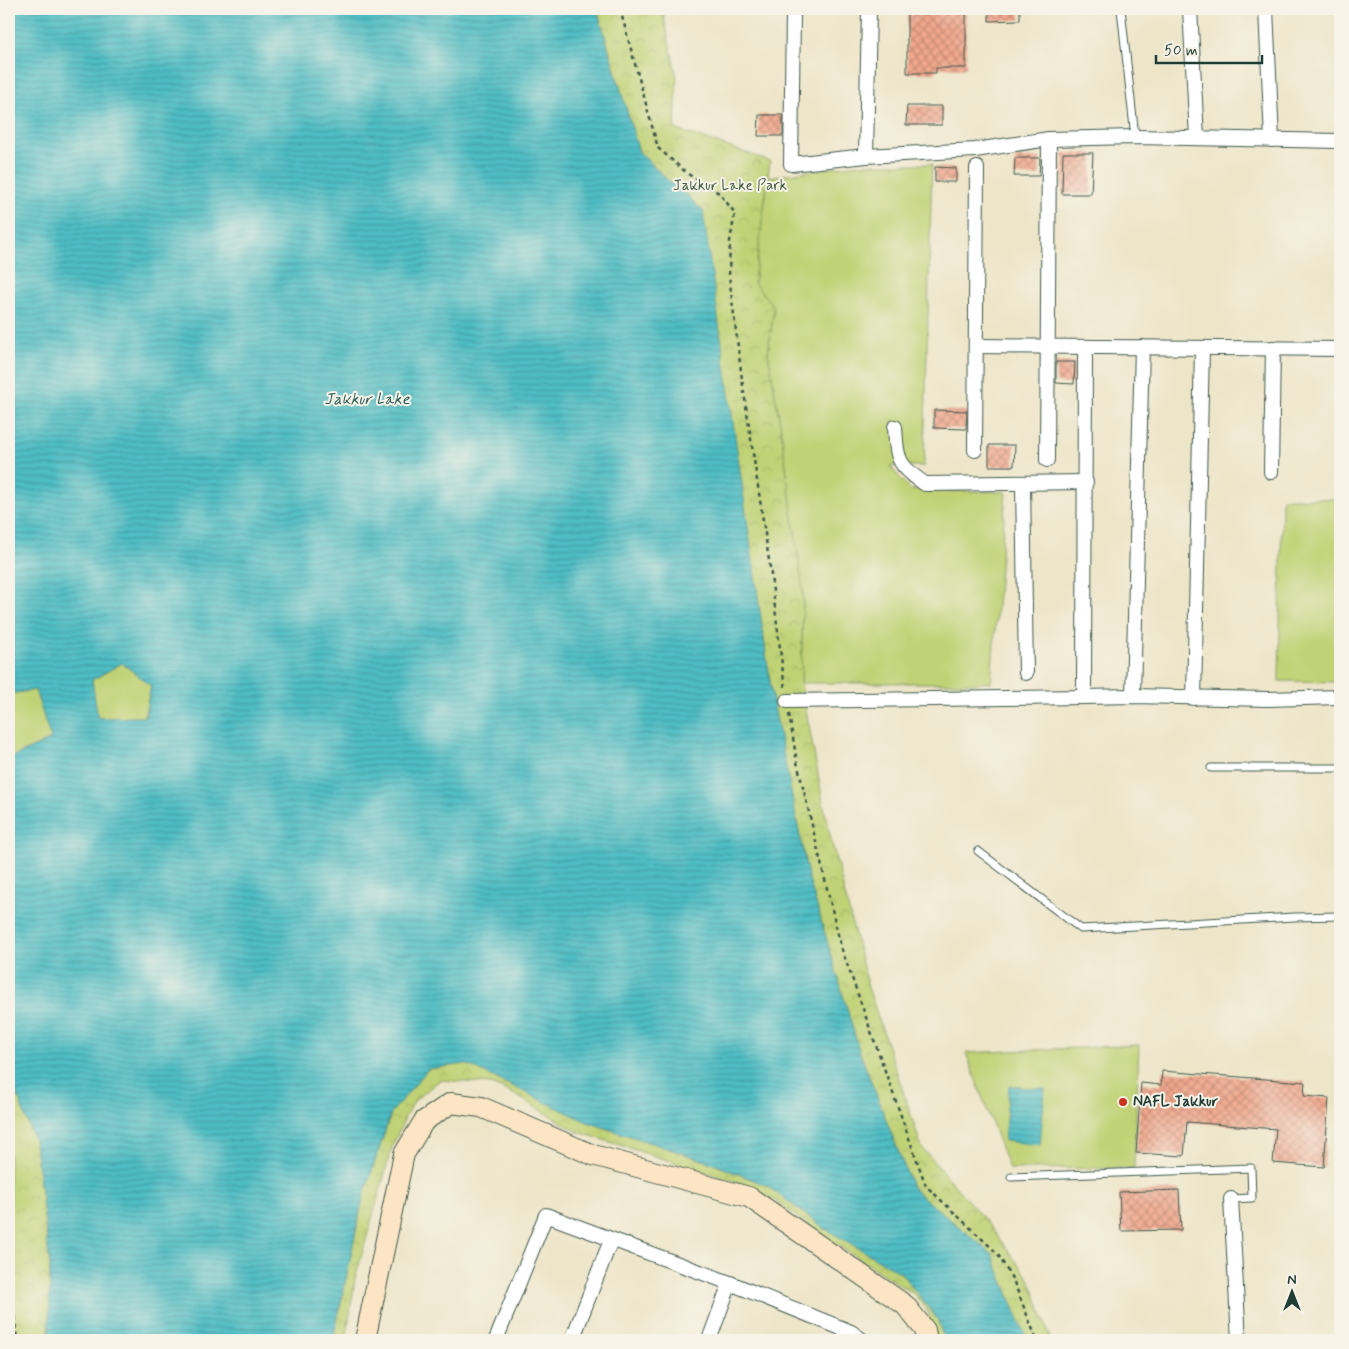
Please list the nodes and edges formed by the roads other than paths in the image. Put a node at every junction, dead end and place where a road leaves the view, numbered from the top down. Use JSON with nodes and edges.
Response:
{"nodes":[{"id":1,"x":869,"y":9,"type":"edge"},
{"id":2,"x":1121,"y":9,"type":"edge"},
{"id":3,"x":1190,"y":9,"type":"edge"},
{"id":4,"x":1266,"y":9,"type":"edge"},
{"id":5,"x":793,"y":15,"type":"dead end"},
{"id":6,"x":1135,"y":137,"type":"junction"},
{"id":7,"x":1197,"y":138,"type":"junction"},
{"id":8,"x":1049,"y":139,"type":"junction"},
{"id":9,"x":1272,"y":140,"type":"junction"},
{"id":10,"x":1340,"y":141,"type":"edge"},
{"id":11,"x":866,"y":156,"type":"junction"},
{"id":12,"x":977,"y":168,"type":"dead end"},
{"id":13,"x":976,"y":346,"type":"junction"},
{"id":14,"x":1048,"y":346,"type":"junction"},
{"id":15,"x":1085,"y":347,"type":"junction"},
{"id":16,"x":1142,"y":348,"type":"junction"},
{"id":17,"x":1202,"y":348,"type":"junction"},
{"id":18,"x":1273,"y":348,"type":"junction"},
{"id":19,"x":1340,"y":349,"type":"edge"},
{"id":20,"x":895,"y":427,"type":"dead end"},
{"id":21,"x":975,"y":450,"type":"dead end"},
{"id":22,"x":1047,"y":460,"type":"dead end"},
{"id":23,"x":1271,"y":472,"type":"dead end"},
{"id":24,"x":1086,"y":482,"type":"junction"},
{"id":25,"x":1023,"y":483,"type":"junction"},
{"id":26,"x":1026,"y":673,"type":"dead end"},
{"id":27,"x":1133,"y":696,"type":"junction"},
{"id":28,"x":1084,"y":697,"type":"junction"},
{"id":29,"x":1340,"y":697,"type":"edge"},
{"id":30,"x":1194,"y":698,"type":"junction"},
{"id":31,"x":787,"y":701,"type":"road end"},
{"id":32,"x":1211,"y":768,"type":"dead end"},
{"id":33,"x":1340,"y":768,"type":"edge"},
{"id":34,"x":978,"y":851,"type":"dead end"},
{"id":35,"x":1340,"y":916,"type":"edge"},
{"id":36,"x":1011,"y":1177,"type":"dead end"},
{"id":37,"x":1231,"y":1199,"type":"joint"},
{"id":38,"x":611,"y":1240,"type":"junction"},
{"id":39,"x":730,"y":1283,"type":"junction"},
{"id":40,"x":853,"y":1338,"type":"edge"},
{"id":41,"x":365,"y":1340,"type":"edge"},
{"id":42,"x":496,"y":1340,"type":"edge"},
{"id":43,"x":572,"y":1340,"type":"edge"},
{"id":44,"x":709,"y":1340,"type":"edge"},
{"id":45,"x":927,"y":1340,"type":"edge"},
{"id":46,"x":1239,"y":1340,"type":"edge"}],
"edges":[{"from":1,"to":11,"type":"street"},
{"from":2,"to":6,"type":"lane"},
{"from":3,"to":7,"type":"street"},
{"from":4,"to":9,"type":"street"},
{"from":5,"to":11,"type":"street"},
{"from":6,"to":7,"type":"street"},
{"from":6,"to":8,"type":"street"},
{"from":7,"to":9,"type":"street"},
{"from":8,"to":11,"type":"street"},
{"from":8,"to":14,"type":"street"},
{"from":9,"to":10,"type":"street"},
{"from":12,"to":13,"type":"street"},
{"from":13,"to":14,"type":"street"},
{"from":13,"to":21,"type":"street"},
{"from":14,"to":15,"type":"street"},
{"from":14,"to":22,"type":"street"},
{"from":15,"to":16,"type":"street"},
{"from":15,"to":24,"type":"street"},
{"from":16,"to":17,"type":"street"},
{"from":16,"to":27,"type":"street"},
{"from":17,"to":18,"type":"street"},
{"from":17,"to":30,"type":"street"},
{"from":18,"to":19,"type":"street"},
{"from":18,"to":23,"type":"street"},
{"from":20,"to":25,"type":"street"},
{"from":24,"to":25,"type":"street"},
{"from":24,"to":28,"type":"street"},
{"from":25,"to":26,"type":"street"},
{"from":27,"to":28,"type":"street"},
{"from":27,"to":30,"type":"street"},
{"from":28,"to":31,"type":"street"},
{"from":29,"to":30,"type":"street"},
{"from":32,"to":33,"type":"lane"},
{"from":34,"to":35,"type":"lane"},
{"from":36,"to":37,"type":"lane"},
{"from":37,"to":46,"type":"street"},
{"from":38,"to":39,"type":"street"},
{"from":38,"to":42,"type":"street"},
{"from":38,"to":43,"type":"street"},
{"from":39,"to":40,"type":"street"},
{"from":39,"to":44,"type":"street"},
{"from":41,"to":45,"type":"street"}]}
